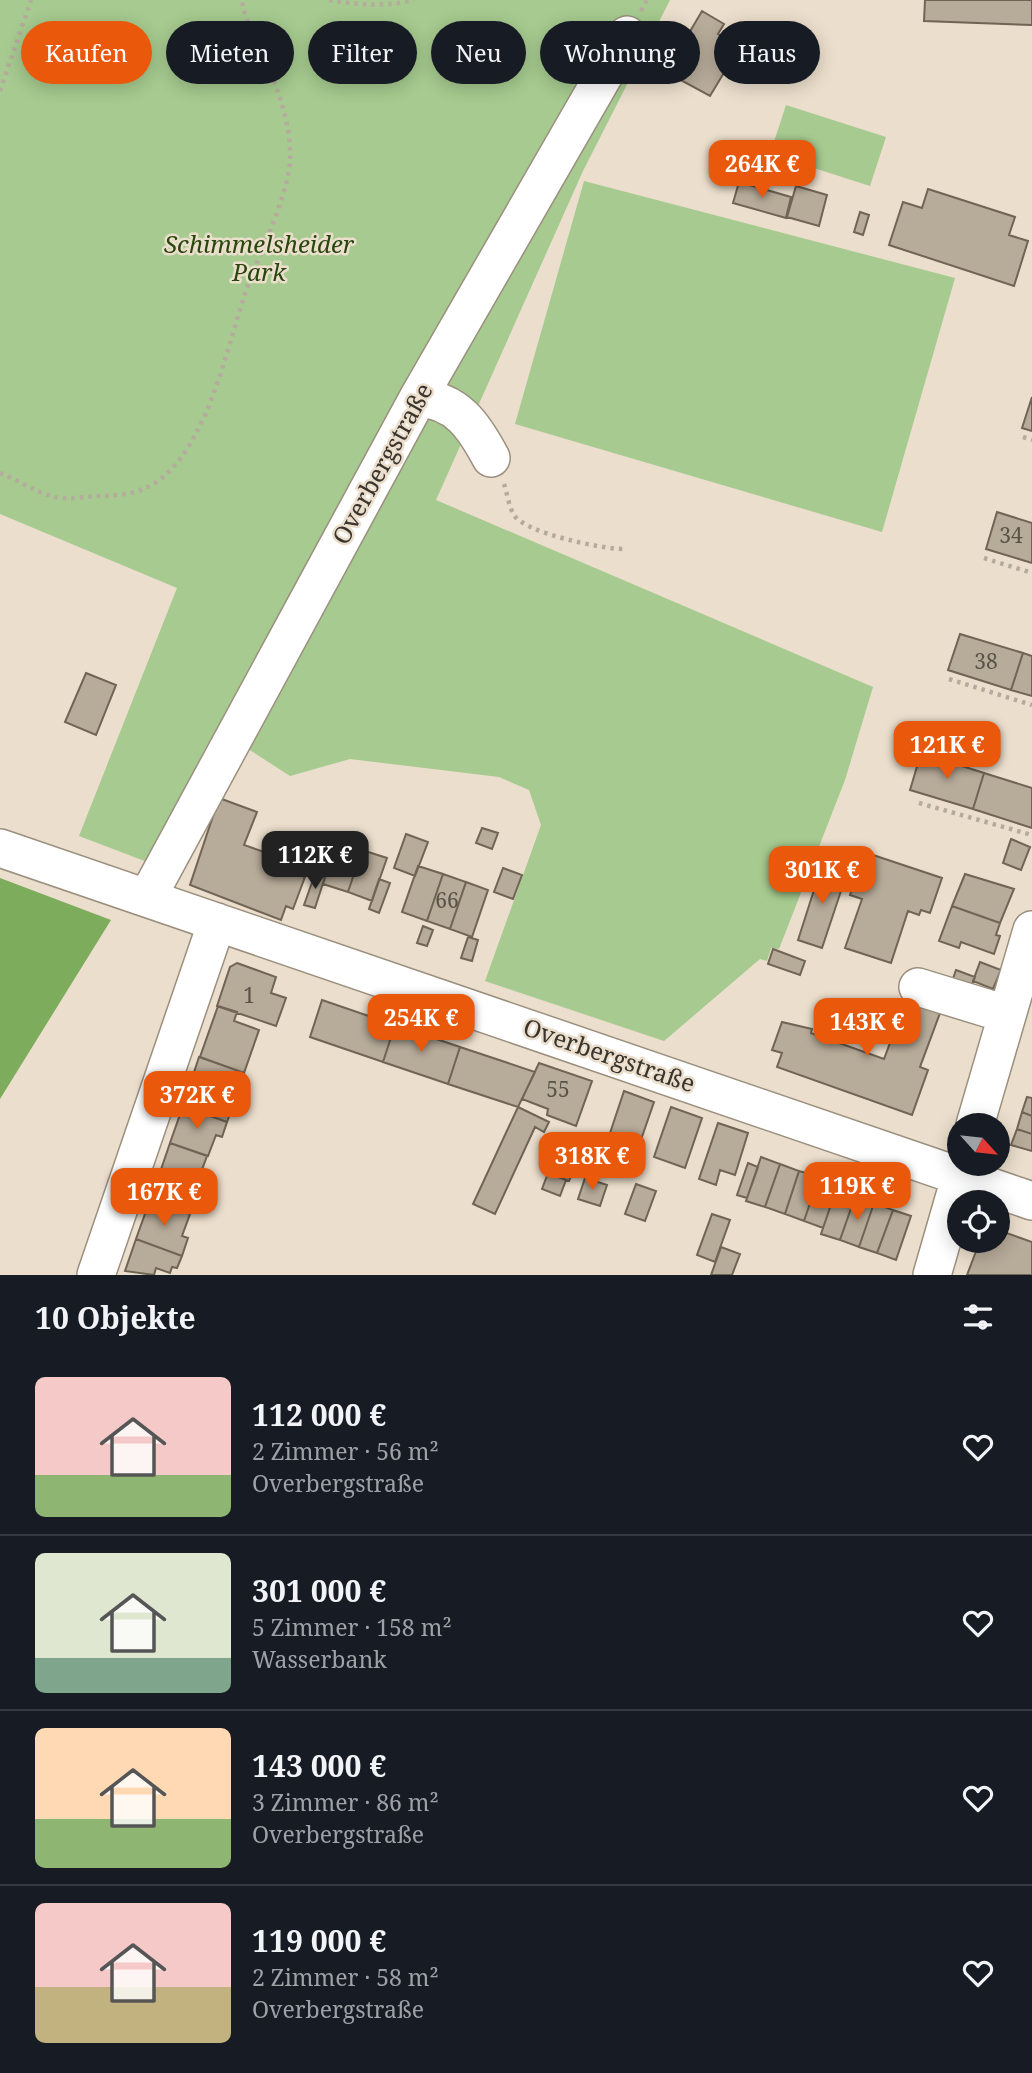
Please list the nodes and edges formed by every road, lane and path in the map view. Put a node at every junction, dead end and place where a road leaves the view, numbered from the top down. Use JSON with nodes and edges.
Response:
{"nodes":[{"id":1,"x":31,"y":0,"type":"edge"},
{"id":2,"x":242,"y":0,"type":"edge"},
{"id":3,"x":329,"y":0,"type":"edge"},
{"id":4,"x":414,"y":0,"type":"edge"},
{"id":5,"x":599,"y":84,"type":"edge"},
{"id":6,"x":0,"y":91,"type":"edge"},
{"id":7,"x":418,"y":398,"type":"junction"},
{"id":8,"x":1023,"y":437,"type":"dead end"},
{"id":9,"x":1032,"y":440,"type":"edge"},
{"id":10,"x":491,"y":458,"type":"joint"},
{"id":11,"x":0,"y":473,"type":"edge"},
{"id":12,"x":623,"y":549,"type":"dead end"},
{"id":13,"x":984,"y":558,"type":"dead end"},
{"id":14,"x":1032,"y":573,"type":"edge"},
{"id":15,"x":949,"y":679,"type":"dead end"},
{"id":16,"x":1032,"y":705,"type":"edge"},
{"id":17,"x":919,"y":803,"type":"dead end"},
{"id":18,"x":1032,"y":835,"type":"edge"},
{"id":19,"x":0,"y":848,"type":"edge"},
{"id":20,"x":147,"y":898,"type":"junction"},
{"id":21,"x":217,"y":922,"type":"junction"},
{"id":22,"x":1032,"y":930,"type":"edge"},
{"id":23,"x":918,"y":987,"type":"dead end"},
{"id":24,"x":1006,"y":1014,"type":"junction"},
{"id":25,"x":978,"y":1113,"type":"edge"},
{"id":26,"x":947,"y":1164,"type":"edge"},
{"id":27,"x":960,"y":1176,"type":"edge"},
{"id":28,"x":977,"y":1176,"type":"edge"},
{"id":29,"x":1032,"y":1201,"type":"edge"},
{"id":30,"x":96,"y":1275,"type":"edge"},
{"id":31,"x":932,"y":1275,"type":"edge"}],
"edges":[{"from":1,"to":6,"type":"path"},
{"from":2,"to":11,"type":"path"},
{"from":3,"to":4,"type":"path"},
{"from":5,"to":7,"type":"street","name":"Overbergstraße"},
{"from":7,"to":10,"type":"street"},
{"from":7,"to":20,"type":"street","name":"Overbergstraße"},
{"from":8,"to":9,"type":"path"},
{"from":10,"to":12,"type":"path"},
{"from":13,"to":14,"type":"path"},
{"from":15,"to":16,"type":"path"},
{"from":17,"to":18,"type":"path"},
{"from":19,"to":20,"type":"street","name":"Overbergstraße"},
{"from":20,"to":21,"type":"street","name":"Overbergstraße"},
{"from":21,"to":26,"type":"street","name":"Overbergstraße"},
{"from":21,"to":30,"type":"street"},
{"from":22,"to":24,"type":"street"},
{"from":23,"to":24,"type":"street"},
{"from":24,"to":25,"type":"street"},
{"from":27,"to":31,"type":"street"},
{"from":28,"to":29,"type":"street","name":"Overbergstraße"}]}
